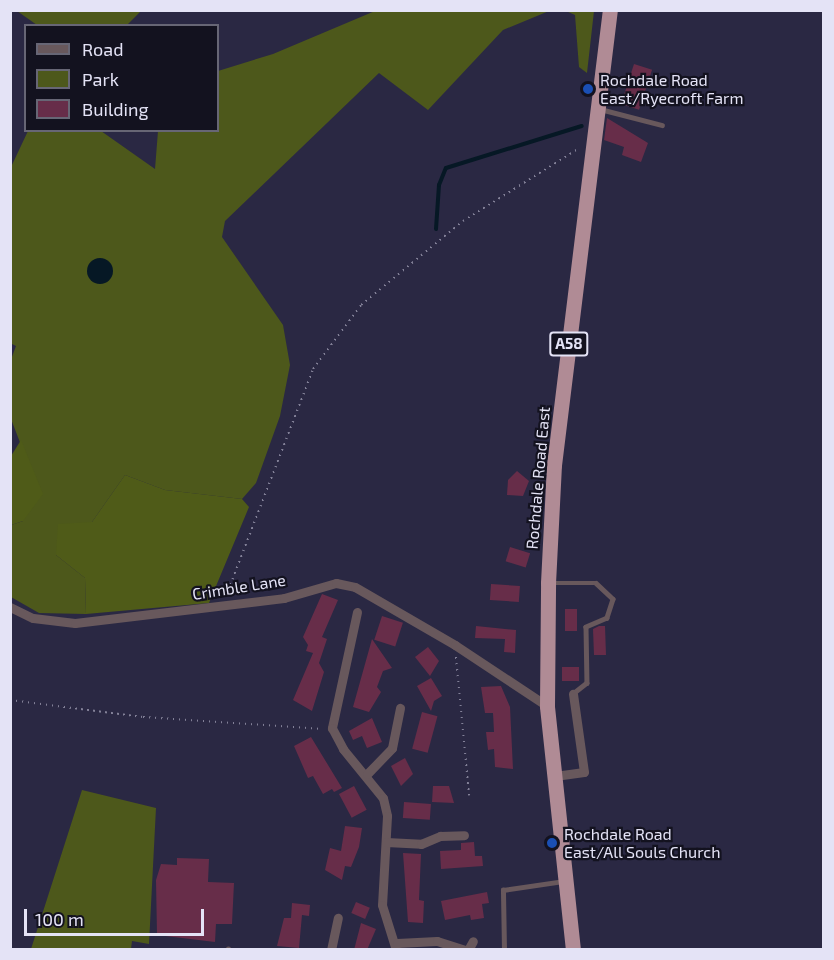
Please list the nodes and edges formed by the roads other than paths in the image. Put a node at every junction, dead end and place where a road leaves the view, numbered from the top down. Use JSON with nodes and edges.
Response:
{"nodes":[{"id":1,"x":610,"y":10,"type":"edge"},
{"id":2,"x":598,"y":109,"type":"junction"},
{"id":3,"x":662,"y":125,"type":"dead end"},
{"id":4,"x":548,"y":583,"type":"junction"},
{"id":5,"x":10,"y":608,"type":"edge"},
{"id":6,"x":357,"y":612,"type":"dead end"},
{"id":7,"x":573,"y":694,"type":"joint"},
{"id":8,"x":547,"y":706,"type":"junction"},
{"id":9,"x":400,"y":708,"type":"dead end"},
{"id":10,"x":367,"y":774,"type":"junction"},
{"id":11,"x":555,"y":776,"type":"junction"},
{"id":12,"x":464,"y":835,"type":"dead end"},
{"id":13,"x":386,"y":842,"type":"junction"},
{"id":14,"x":567,"y":881,"type":"junction"},
{"id":15,"x":338,"y":918,"type":"dead end"},
{"id":16,"x":397,"y":946,"type":"edge"},
{"id":17,"x":469,"y":947,"type":"edge"},
{"id":18,"x":331,"y":950,"type":"edge"},
{"id":19,"x":504,"y":950,"type":"edge"},
{"id":20,"x":573,"y":950,"type":"edge"}],
"edges":[{"from":1,"to":2,"type":"highway","name":"Rochdale Road East","number":"A58"},
{"from":2,"to":3,"type":"lane"},
{"from":2,"to":4,"type":"highway","name":"Rochdale Road East","number":"A58"},
{"from":4,"to":7,"type":"lane"},
{"from":4,"to":8,"type":"highway","name":"Rochdale Road East","number":"A58"},
{"from":5,"to":8,"type":"street","name":"Crimble Lane"},
{"from":6,"to":10,"type":"street"},
{"from":7,"to":11,"type":"street"},
{"from":8,"to":11,"type":"highway","name":"Rochdale Road East","number":"A58"},
{"from":9,"to":10,"type":"street"},
{"from":10,"to":13,"type":"street"},
{"from":11,"to":14,"type":"highway","name":"Rochdale Road East","number":"A58"},
{"from":12,"to":13,"type":"street"},
{"from":13,"to":16,"type":"street"},
{"from":14,"to":19,"type":"lane"},
{"from":14,"to":20,"type":"highway","name":"Rochdale Road East","number":"A58"},
{"from":15,"to":18,"type":"street"},
{"from":16,"to":17,"type":"street"}]}
